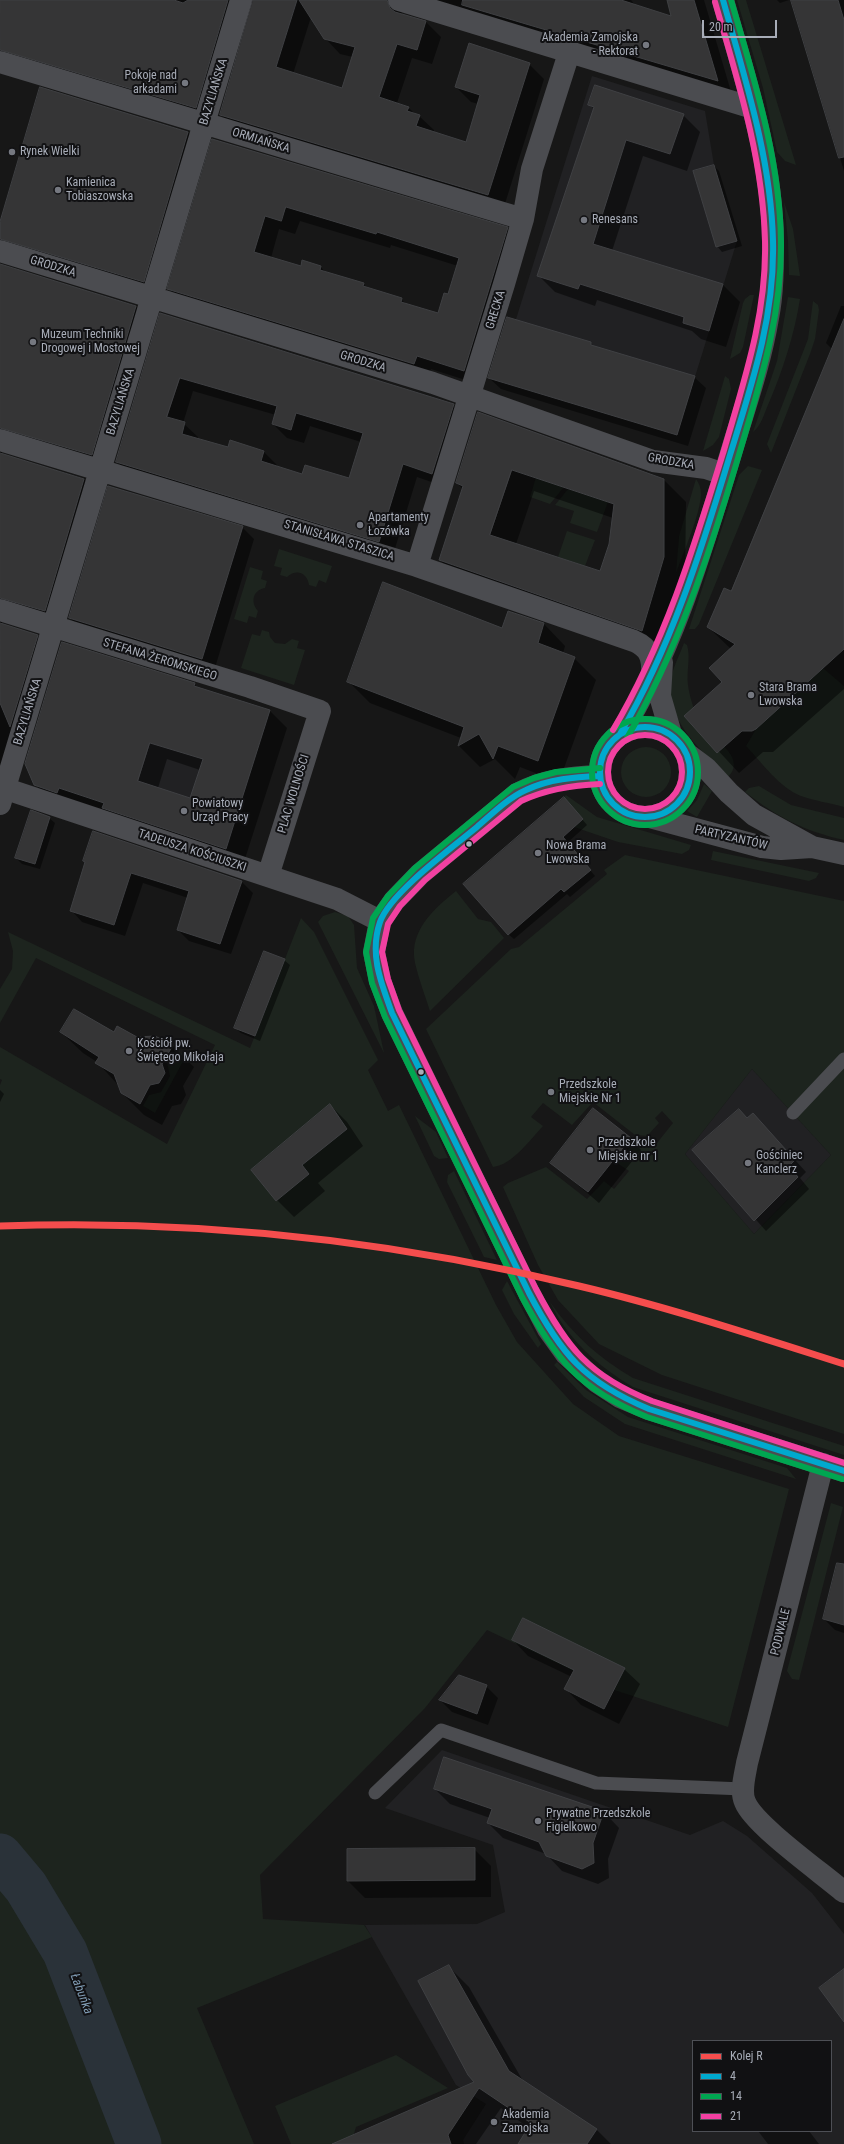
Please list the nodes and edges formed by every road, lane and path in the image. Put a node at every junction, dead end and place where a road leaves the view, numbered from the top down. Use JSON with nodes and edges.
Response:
{"nodes":[{"id":1,"x":241,"y":0,"type":"edge"},
{"id":2,"x":399,"y":0,"type":"edge"},
{"id":3,"x":723,"y":0,"type":"edge"},
{"id":4,"x":569,"y":53,"type":"junction"},
{"id":5,"x":0,"y":62,"type":"edge"},
{"id":6,"x":753,"y":108,"type":"junction"},
{"id":7,"x":204,"y":124,"type":"junction"},
{"id":8,"x":523,"y":219,"type":"junction"},
{"id":9,"x":0,"y":251,"type":"edge"},
{"id":10,"x":152,"y":298,"type":"junction"},
{"id":11,"x":470,"y":397,"type":"junction"},
{"id":12,"x":0,"y":440,"type":"edge"},
{"id":13,"x":101,"y":470,"type":"junction"},
{"id":14,"x":724,"y":474,"type":"junction"},
{"id":15,"x":417,"y":566,"type":"junction"},
{"id":16,"x":0,"y":610,"type":"edge"},
{"id":17,"x":53,"y":627,"type":"junction"},
{"id":18,"x":657,"y":666,"type":"junction"},
{"id":19,"x":320,"y":711,"type":"joint"},
{"id":20,"x":620,"y":734,"type":"junction"},
{"id":21,"x":671,"y":734,"type":"junction"},
{"id":22,"x":686,"y":753,"type":"junction"},
{"id":23,"x":600,"y":776,"type":"junction"},
{"id":24,"x":2,"y":793,"type":"edge"},
{"id":25,"x":650,"y":817,"type":"junction"},
{"id":26,"x":812,"y":847,"type":"junction"},
{"id":27,"x":844,"y":854,"type":"edge"},
{"id":28,"x":268,"y":876,"type":"junction"},
{"id":29,"x":380,"y":921,"type":"junction"},
{"id":30,"x":844,"y":1059,"type":"edge"},
{"id":31,"x":793,"y":1113,"type":"dead end"},
{"id":32,"x":823,"y":1464,"type":"junction"},
{"id":33,"x":844,"y":1471,"type":"edge"},
{"id":34,"x":375,"y":1793,"type":"dead end"},
{"id":35,"x":744,"y":1795,"type":"junction"},
{"id":36,"x":844,"y":1892,"type":"edge"}],
"edges":[{"from":1,"to":7,"type":"street","name":"BAZYLIAŃSKA"},
{"from":2,"to":4,"type":"street"},
{"from":3,"to":6,"type":"street"},
{"from":4,"to":6,"type":"street"},
{"from":4,"to":8,"type":"street","name":"GRECKA"},
{"from":5,"to":7,"type":"street","name":"ORMIAŃSKA"},
{"from":6,"to":14,"type":"street"},
{"from":7,"to":8,"type":"street","name":"ORMIAŃSKA"},
{"from":7,"to":10,"type":"street","name":"BAZYLIAŃSKA"},
{"from":8,"to":11,"type":"street","name":"GRECKA"},
{"from":9,"to":10,"type":"street","name":"GRODZKA"},
{"from":10,"to":11,"type":"street","name":"GRODZKA"},
{"from":10,"to":13,"type":"street","name":"BAZYLIAŃSKA"},
{"from":11,"to":14,"type":"street","name":"GRODZKA"},
{"from":11,"to":15,"type":"street","name":"GRECKA"},
{"from":12,"to":13,"type":"street","name":"STANISŁAWA STASZICA"},
{"from":13,"to":15,"type":"street","name":"STANISŁAWA STASZICA"},
{"from":13,"to":17,"type":"street","name":"BAZYLIAŃSKA"},
{"from":14,"to":18,"type":"street"},
{"from":15,"to":18,"type":"street","name":"STANISŁAWA STASZICA"},
{"from":16,"to":17,"type":"street","name":"STEFANA ŻEROMSKIEGO"},
{"from":17,"to":19,"type":"street","name":"STEFANA ŻEROMSKIEGO"},
{"from":17,"to":24,"type":"street","name":"BAZYLIAŃSKA"},
{"from":18,"to":20,"type":"street"},
{"from":18,"to":21,"type":"street"},
{"from":19,"to":28,"type":"street","name":"PLAC WOLNOŚCI"},
{"from":20,"to":21,"type":"street"},
{"from":20,"to":23,"type":"street"},
{"from":21,"to":22,"type":"street"},
{"from":22,"to":25,"type":"street"},
{"from":22,"to":26,"type":"street","name":"PARTYZANTÓW"},
{"from":23,"to":25,"type":"street"},
{"from":23,"to":29,"type":"street"},
{"from":24,"to":28,"type":"street","name":"TADEUSZA KOŚCIUSZKI"},
{"from":25,"to":26,"type":"street","name":"PARTYZANTÓW"},
{"from":26,"to":27,"type":"street","name":"PARTYZANTÓW"},
{"from":28,"to":29,"type":"street","name":"TADEUSZA KOŚCIUSZKI"},
{"from":29,"to":32,"type":"street"},
{"from":30,"to":31,"type":"lane"},
{"from":32,"to":33,"type":"street"},
{"from":32,"to":35,"type":"street","name":"PODWALE"},
{"from":34,"to":35,"type":"lane"},
{"from":35,"to":36,"type":"street"}]}
